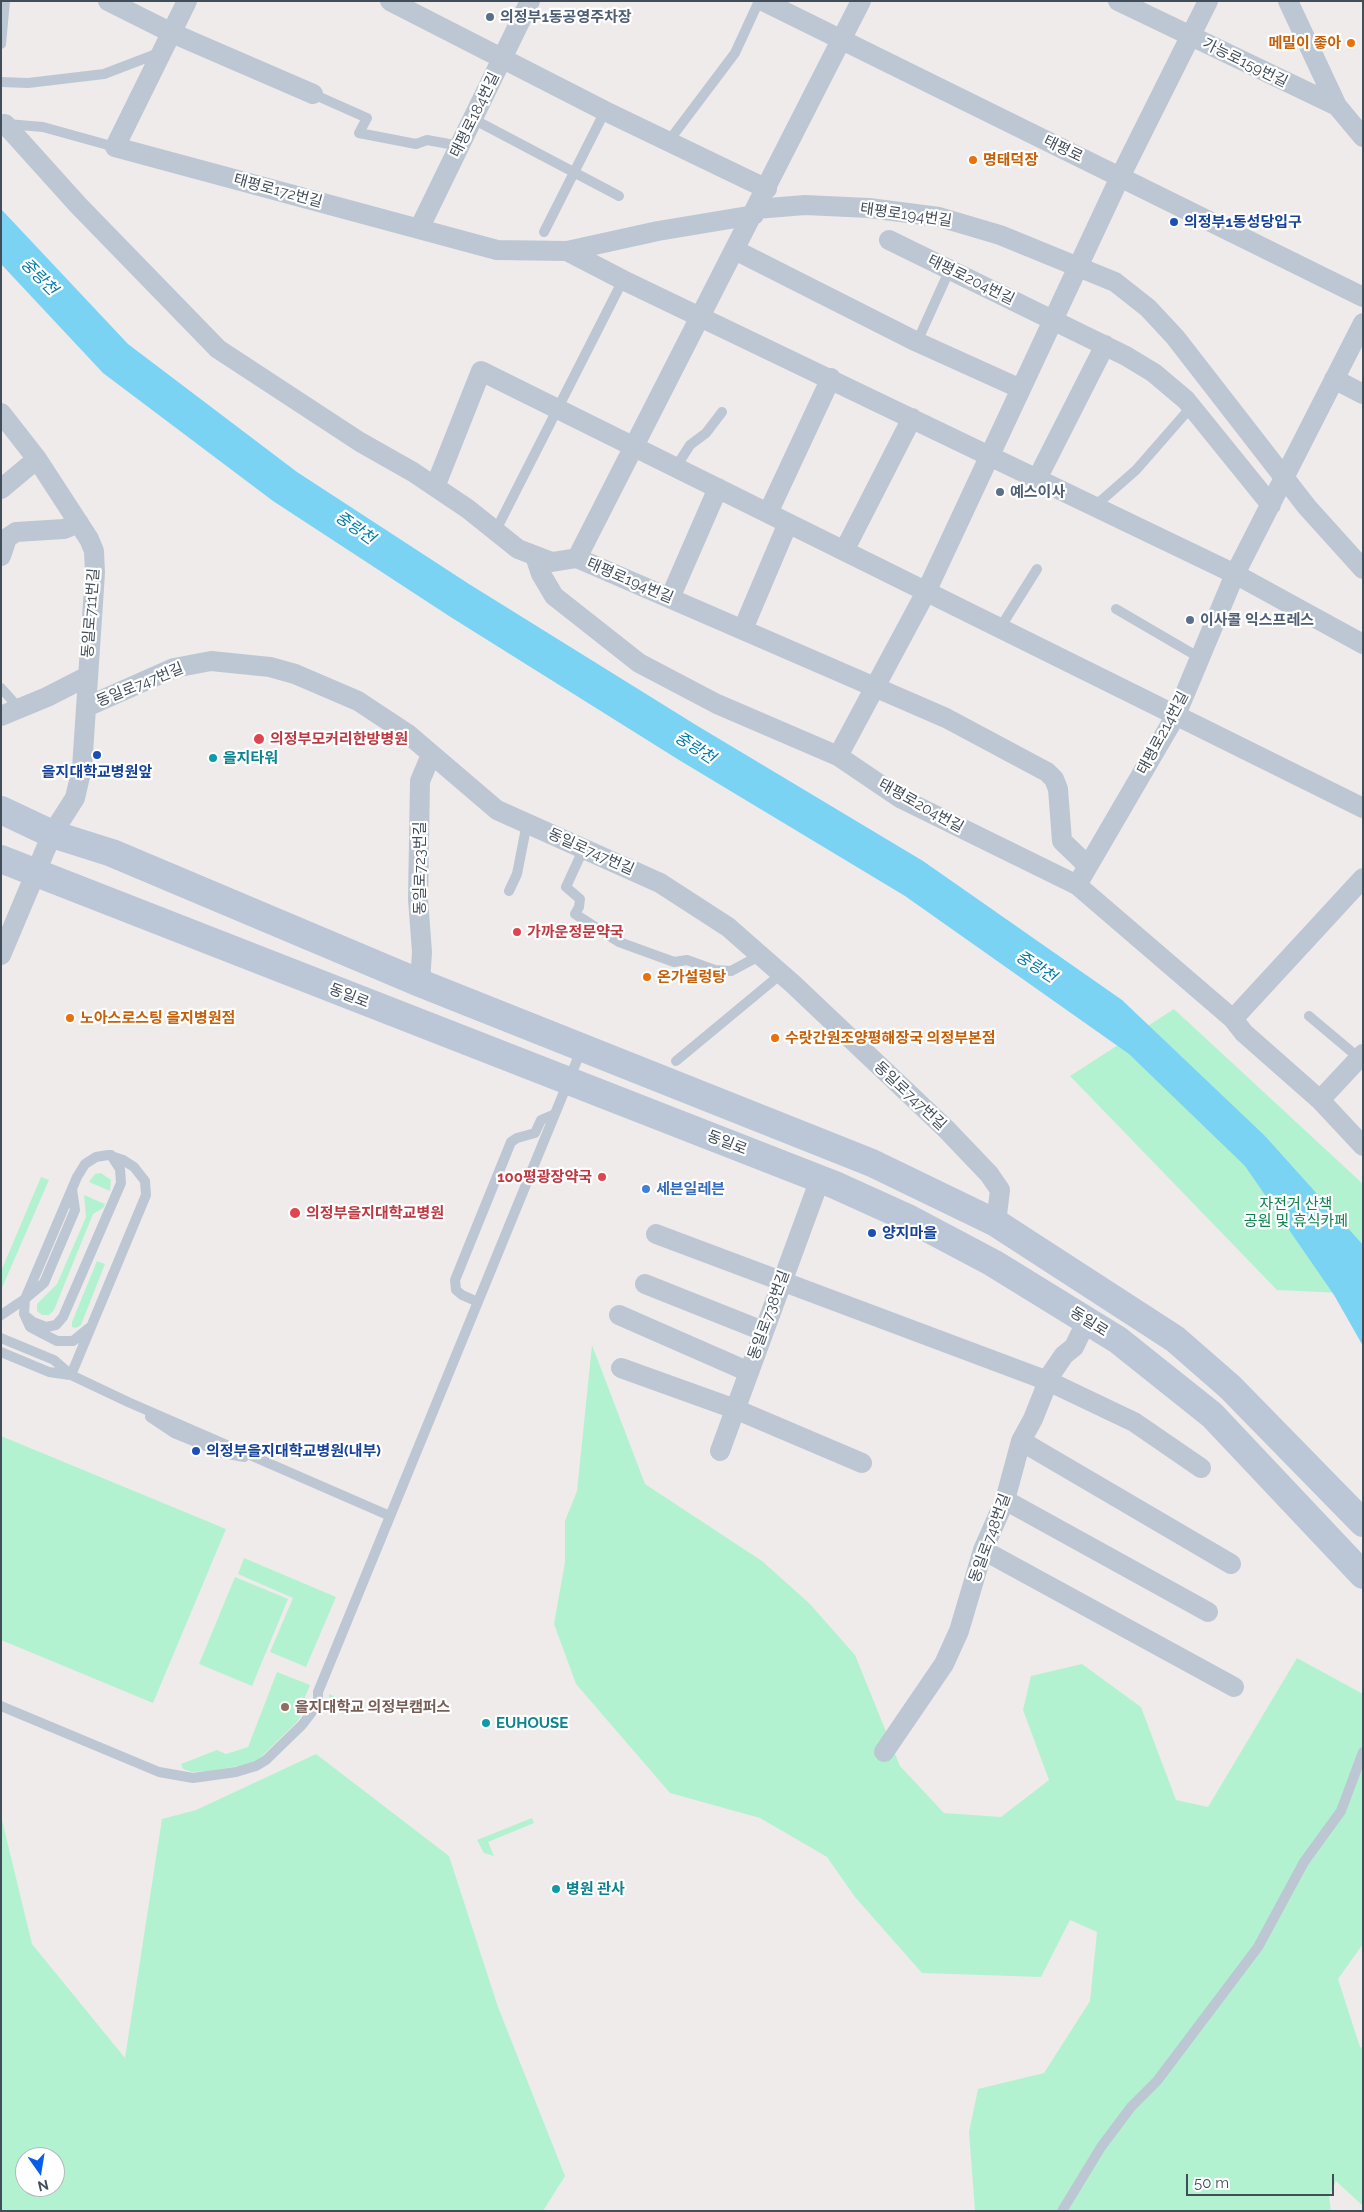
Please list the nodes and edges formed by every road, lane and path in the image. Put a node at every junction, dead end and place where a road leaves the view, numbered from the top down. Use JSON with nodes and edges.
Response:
{"nodes":[{"id":1,"x":5,"y":1,"type":"edge"},
{"id":2,"x":108,"y":1,"type":"edge"},
{"id":3,"x":187,"y":1,"type":"edge"},
{"id":4,"x":390,"y":1,"type":"edge"},
{"id":5,"x":530,"y":1,"type":"edge"},
{"id":6,"x":759,"y":1,"type":"edge"},
{"id":7,"x":764,"y":1,"type":"edge"},
{"id":8,"x":861,"y":1,"type":"edge"},
{"id":9,"x":1118,"y":1,"type":"edge"},
{"id":10,"x":1208,"y":1,"type":"edge"},
{"id":11,"x":1288,"y":1,"type":"edge"},
{"id":12,"x":172,"y":33,"type":"junction"},
{"id":13,"x":1190,"y":36,"type":"junction"},
{"id":14,"x":843,"y":40,"type":"junction"},
{"id":15,"x":1,"y":44,"type":"edge"},
{"id":16,"x":163,"y":51,"type":"junction"},
{"id":17,"x":503,"y":58,"type":"junction"},
{"id":18,"x":1,"y":82,"type":"edge"},
{"id":19,"x":314,"y":94,"type":"joint"},
{"id":20,"x":1337,"y":106,"type":"junction"},
{"id":21,"x":605,"y":111,"type":"junction"},
{"id":22,"x":473,"y":119,"type":"junction"},
{"id":23,"x":3,"y":123,"type":"edge"},
{"id":24,"x":1363,"y":137,"type":"edge"},
{"id":25,"x":668,"y":142,"type":"junction"},
{"id":26,"x":460,"y":146,"type":"junction"},
{"id":27,"x":115,"y":147,"type":"junction"},
{"id":28,"x":574,"y":172,"type":"junction"},
{"id":29,"x":1120,"y":177,"type":"junction"},
{"id":30,"x":767,"y":189,"type":"junction"},
{"id":31,"x":619,"y":196,"type":"dead end"},
{"id":32,"x":755,"y":212,"type":"junction"},
{"id":33,"x":419,"y":229,"type":"junction"},
{"id":34,"x":544,"y":232,"type":"dead end"},
{"id":35,"x":889,"y":240,"type":"dead end"},
{"id":36,"x":736,"y":250,"type":"junction"},
{"id":37,"x":567,"y":251,"type":"junction"},
{"id":38,"x":1079,"y":266,"type":"junction"},
{"id":39,"x":950,"y":269,"type":"junction"},
{"id":40,"x":623,"y":280,"type":"junction"},
{"id":41,"x":1363,"y":297,"type":"edge"},
{"id":42,"x":701,"y":317,"type":"junction"},
{"id":43,"x":1053,"y":320,"type":"junction"},
{"id":44,"x":1363,"y":323,"type":"edge"},
{"id":45,"x":917,"y":342,"type":"junction"},
{"id":46,"x":1105,"y":345,"type":"junction"},
{"id":47,"x":831,"y":378,"type":"junction"},
{"id":48,"x":1334,"y":379,"type":"junction"},
{"id":49,"x":1021,"y":389,"type":"junction"},
{"id":50,"x":1363,"y":394,"type":"edge"},
{"id":51,"x":1192,"y":406,"type":"junction"},
{"id":52,"x":558,"y":408,"type":"junction"},
{"id":53,"x":722,"y":412,"type":"dead end"},
{"id":54,"x":1,"y":413,"type":"edge"},
{"id":55,"x":912,"y":418,"type":"junction"},
{"id":56,"x":635,"y":447,"type":"junction"},
{"id":57,"x":988,"y":455,"type":"junction"},
{"id":58,"x":37,"y":459,"type":"junction"},
{"id":59,"x":676,"y":467,"type":"junction"},
{"id":60,"x":1286,"y":477,"type":"junction"},
{"id":61,"x":1037,"y":479,"type":"junction"},
{"id":62,"x":435,"y":488,"type":"junction"},
{"id":63,"x":718,"y":488,"type":"junction"},
{"id":64,"x":1,"y":489,"type":"edge"},
{"id":65,"x":1271,"y":505,"type":"junction"},
{"id":66,"x":1094,"y":506,"type":"junction"},
{"id":67,"x":768,"y":513,"type":"junction"},
{"id":68,"x":788,"y":523,"type":"junction"},
{"id":69,"x":79,"y":524,"type":"junction"},
{"id":70,"x":496,"y":530,"type":"junction"},
{"id":71,"x":844,"y":551,"type":"junction"},
{"id":72,"x":1,"y":556,"type":"edge"},
{"id":73,"x":535,"y":556,"type":"junction"},
{"id":74,"x":578,"y":558,"type":"junction"},
{"id":75,"x":1037,"y":569,"type":"dead end"},
{"id":76,"x":1363,"y":569,"type":"edge"},
{"id":77,"x":1235,"y":574,"type":"junction"},
{"id":78,"x":926,"y":592,"type":"junction"},
{"id":79,"x":670,"y":598,"type":"junction"},
{"id":80,"x":1116,"y":609,"type":"dead end"},
{"id":81,"x":1000,"y":628,"type":"junction"},
{"id":82,"x":743,"y":629,"type":"junction"},
{"id":83,"x":1363,"y":644,"type":"edge"},
{"id":84,"x":1200,"y":658,"type":"junction"},
{"id":85,"x":88,"y":676,"type":"junction"},
{"id":86,"x":876,"y":687,"type":"junction"},
{"id":87,"x":1,"y":688,"type":"edge"},
{"id":88,"x":86,"y":707,"type":"junction"},
{"id":89,"x":10,"y":712,"type":"edge"},
{"id":90,"x":1176,"y":715,"type":"junction"},
{"id":91,"x":431,"y":756,"type":"junction"},
{"id":92,"x":838,"y":756,"type":"junction"},
{"id":93,"x":1363,"y":808,"type":"edge"},
{"id":94,"x":1,"y":810,"type":"edge"},
{"id":95,"x":527,"y":823,"type":"junction"},
{"id":96,"x":52,"y":834,"type":"junction"},
{"id":97,"x":583,"y":850,"type":"junction"},
{"id":98,"x":1,"y":859,"type":"edge"},
{"id":99,"x":1088,"y":866,"type":"junction"},
{"id":100,"x":36,"y":873,"type":"junction"},
{"id":101,"x":1363,"y":878,"type":"edge"},
{"id":102,"x":1077,"y":885,"type":"junction"},
{"id":103,"x":509,"y":891,"type":"dead end"},
{"id":104,"x":1,"y":955,"type":"edge"},
{"id":105,"x":762,"y":955,"type":"junction"},
{"id":106,"x":781,"y":974,"type":"junction"},
{"id":107,"x":420,"y":983,"type":"junction"},
{"id":108,"x":1309,"y":1016,"type":"dead end"},
{"id":109,"x":1233,"y":1019,"type":"junction"},
{"id":110,"x":582,"y":1047,"type":"junction"},
{"id":111,"x":1361,"y":1056,"type":"edge"},
{"id":112,"x":676,"y":1061,"type":"dead end"},
{"id":113,"x":568,"y":1081,"type":"junction"},
{"id":114,"x":1320,"y":1100,"type":"junction"},
{"id":115,"x":555,"y":1114,"type":"junction"},
{"id":116,"x":1363,"y":1146,"type":"edge"},
{"id":117,"x":111,"y":1155,"type":"junction"},
{"id":118,"x":820,"y":1179,"type":"junction"},
{"id":119,"x":996,"y":1223,"type":"junction"},
{"id":120,"x":656,"y":1234,"type":"dead end"},
{"id":121,"x":781,"y":1281,"type":"junction"},
{"id":122,"x":646,"y":1284,"type":"dead end"},
{"id":123,"x":478,"y":1302,"type":"junction"},
{"id":124,"x":24,"y":1304,"type":"junction"},
{"id":125,"x":620,"y":1314,"type":"dead end"},
{"id":126,"x":1,"y":1315,"type":"edge"},
{"id":127,"x":1086,"y":1320,"type":"junction"},
{"id":128,"x":93,"y":1324,"type":"junction"},
{"id":129,"x":763,"y":1331,"type":"junction"},
{"id":130,"x":1,"y":1338,"type":"edge"},
{"id":131,"x":1,"y":1352,"type":"edge"},
{"id":132,"x":621,"y":1368,"type":"dead end"},
{"id":133,"x":749,"y":1372,"type":"junction"},
{"id":134,"x":71,"y":1375,"type":"junction"},
{"id":135,"x":1048,"y":1381,"type":"junction"},
{"id":136,"x":735,"y":1409,"type":"junction"},
{"id":137,"x":1021,"y":1441,"type":"junction"},
{"id":138,"x":720,"y":1451,"type":"dead end"},
{"id":139,"x":862,"y":1463,"type":"dead end"},
{"id":140,"x":1201,"y":1468,"type":"dead end"},
{"id":141,"x":1005,"y":1500,"type":"junction"},
{"id":142,"x":390,"y":1516,"type":"junction"},
{"id":143,"x":1363,"y":1523,"type":"edge"},
{"id":144,"x":982,"y":1550,"type":"junction"},
{"id":145,"x":1231,"y":1564,"type":"dead end"},
{"id":146,"x":1363,"y":1575,"type":"edge"},
{"id":147,"x":1208,"y":1612,"type":"dead end"},
{"id":148,"x":1234,"y":1687,"type":"dead end"},
{"id":149,"x":1,"y":1706,"type":"edge"},
{"id":150,"x":884,"y":1752,"type":"dead end"},
{"id":151,"x":1363,"y":1752,"type":"edge"},
{"id":152,"x":1062,"y":2211,"type":"edge"}],
"edges":[{"from":1,"to":15,"type":"lane"},
{"from":2,"to":12,"type":"street"},
{"from":3,"to":12,"type":"street"},
{"from":4,"to":17,"type":"street"},
{"from":5,"to":17,"type":"street","name":"태평로184번길"},
{"from":6,"to":25,"type":"lane"},
{"from":7,"to":14,"type":"street","name":"태평로"},
{"from":8,"to":14,"type":"street","name":"태평로194번길"},
{"from":9,"to":13,"type":"street","name":"가능로159번길"},
{"from":10,"to":13,"type":"street"},
{"from":11,"to":20,"type":"street"},
{"from":12,"to":16,"type":"street"},
{"from":12,"to":19,"type":"street"},
{"from":13,"to":20,"type":"street","name":"가능로159번길"},
{"from":13,"to":29,"type":"street"},
{"from":14,"to":29,"type":"street","name":"태평로"},
{"from":14,"to":30,"type":"street","name":"태평로194번길"},
{"from":16,"to":18,"type":"lane"},
{"from":16,"to":27,"type":"street"},
{"from":17,"to":21,"type":"street"},
{"from":17,"to":22,"type":"street","name":"태평로184번길"},
{"from":19,"to":26,"type":"lane"},
{"from":20,"to":24,"type":"street","name":"가능로159번길"},
{"from":21,"to":25,"type":"street"},
{"from":21,"to":28,"type":"lane"},
{"from":22,"to":26,"type":"street","name":"태평로184번길"},
{"from":22,"to":28,"type":"lane"},
{"from":23,"to":27,"type":"lane"},
{"from":23,"to":62,"type":"street"},
{"from":25,"to":30,"type":"street"},
{"from":26,"to":33,"type":"street","name":"태평로184번길"},
{"from":27,"to":33,"type":"street","name":"태평로172번길"},
{"from":28,"to":31,"type":"lane"},
{"from":28,"to":34,"type":"lane"},
{"from":29,"to":38,"type":"street"},
{"from":29,"to":41,"type":"street","name":"태평로"},
{"from":30,"to":32,"type":"street","name":"태평로194번길"},
{"from":32,"to":36,"type":"street","name":"태평로194번길"},
{"from":32,"to":37,"type":"street"},
{"from":32,"to":38,"type":"street","name":"태평로194번길"},
{"from":33,"to":37,"type":"street","name":"태평로172번길"},
{"from":35,"to":39,"type":"street","name":"태평로204번길"},
{"from":36,"to":42,"type":"street","name":"태평로194번길"},
{"from":36,"to":45,"type":"street"},
{"from":37,"to":40,"type":"street"},
{"from":38,"to":43,"type":"street"},
{"from":38,"to":60,"type":"street"},
{"from":39,"to":43,"type":"street","name":"태평로204번길"},
{"from":39,"to":45,"type":"lane"},
{"from":40,"to":42,"type":"street"},
{"from":40,"to":52,"type":"lane"},
{"from":42,"to":47,"type":"street"},
{"from":42,"to":56,"type":"street","name":"태평로194번길"},
{"from":43,"to":46,"type":"street","name":"태평로204번길"},
{"from":43,"to":49,"type":"street"},
{"from":44,"to":48,"type":"street","name":"태평로214번길"},
{"from":45,"to":49,"type":"street"},
{"from":46,"to":51,"type":"street","name":"태평로204번길"},
{"from":46,"to":61,"type":"street"},
{"from":47,"to":55,"type":"street"},
{"from":47,"to":67,"type":"street"},
{"from":48,"to":50,"type":"street"},
{"from":48,"to":60,"type":"street","name":"태평로214번길"},
{"from":49,"to":57,"type":"street"},
{"from":51,"to":65,"type":"street","name":"태평로204번길"},
{"from":51,"to":66,"type":"lane"},
{"from":52,"to":56,"type":"street"},
{"from":52,"to":62,"type":"street"},
{"from":52,"to":70,"type":"lane"},
{"from":53,"to":59,"type":"lane"},
{"from":54,"to":58,"type":"street","name":"동일로711번길"},
{"from":55,"to":57,"type":"street"},
{"from":55,"to":71,"type":"street"},
{"from":56,"to":59,"type":"street"},
{"from":56,"to":74,"type":"street","name":"태평로194번길"},
{"from":57,"to":61,"type":"street"},
{"from":57,"to":78,"type":"street"},
{"from":58,"to":64,"type":"street"},
{"from":58,"to":69,"type":"street","name":"동일로711번길"},
{"from":59,"to":63,"type":"street"},
{"from":60,"to":65,"type":"street","name":"태평로214번길"},
{"from":60,"to":76,"type":"street"},
{"from":61,"to":66,"type":"street"},
{"from":62,"to":70,"type":"street"},
{"from":63,"to":67,"type":"street"},
{"from":63,"to":79,"type":"street"},
{"from":65,"to":77,"type":"street","name":"태평로214번길"},
{"from":66,"to":77,"type":"street"},
{"from":67,"to":68,"type":"street"},
{"from":68,"to":71,"type":"street"},
{"from":68,"to":82,"type":"street"},
{"from":69,"to":72,"type":"street"},
{"from":69,"to":85,"type":"street","name":"동일로711번길"},
{"from":70,"to":73,"type":"street"},
{"from":71,"to":78,"type":"street"},
{"from":73,"to":74,"type":"street"},
{"from":73,"to":92,"type":"street","name":"태평로204번길"},
{"from":74,"to":79,"type":"street","name":"태평로194번길"},
{"from":75,"to":81,"type":"lane"},
{"from":77,"to":83,"type":"street"},
{"from":77,"to":84,"type":"street","name":"태평로214번길"},
{"from":78,"to":81,"type":"street"},
{"from":78,"to":86,"type":"street"},
{"from":79,"to":82,"type":"street","name":"태평로194번길"},
{"from":80,"to":84,"type":"lane"},
{"from":81,"to":90,"type":"street"},
{"from":82,"to":86,"type":"street","name":"태평로194번길"},
{"from":84,"to":90,"type":"street","name":"태평로214번길"},
{"from":85,"to":88,"type":"street","name":"동일로711번길"},
{"from":85,"to":89,"type":"street"},
{"from":86,"to":92,"type":"street"},
{"from":86,"to":99,"type":"street"},
{"from":87,"to":89,"type":"lane"},
{"from":88,"to":91,"type":"street","name":"동일로747번길"},
{"from":88,"to":96,"type":"street","name":"동일로711번길"},
{"from":90,"to":93,"type":"street"},
{"from":90,"to":99,"type":"street","name":"태평로214번길"},
{"from":91,"to":95,"type":"street","name":"동일로747번길"},
{"from":91,"to":107,"type":"street","name":"동일로723번길"},
{"from":92,"to":102,"type":"street","name":"태평로204번길"},
{"from":94,"to":96,"type":"street"},
{"from":95,"to":97,"type":"street","name":"동일로747번길"},
{"from":95,"to":103,"type":"lane"},
{"from":96,"to":100,"type":"street","name":"동일로711번길"},
{"from":96,"to":107,"type":"street"},
{"from":97,"to":105,"type":"street","name":"동일로747번길"},
{"from":97,"to":105,"type":"lane"},
{"from":98,"to":100,"type":"street","name":"동일로"},
{"from":99,"to":102,"type":"street","name":"태평로214번길"},
{"from":100,"to":104,"type":"street","name":"동일로711번길"},
{"from":100,"to":113,"type":"street","name":"동일로"},
{"from":101,"to":109,"type":"street"},
{"from":102,"to":109,"type":"street","name":"태평로204번길"},
{"from":105,"to":106,"type":"street","name":"동일로747번길"},
{"from":106,"to":112,"type":"lane"},
{"from":106,"to":119,"type":"street","name":"동일로747번길"},
{"from":107,"to":110,"type":"street"},
{"from":108,"to":111,"type":"lane"},
{"from":109,"to":114,"type":"street","name":"태평로204번길"},
{"from":110,"to":113,"type":"lane"},
{"from":110,"to":119,"type":"street"},
{"from":111,"to":114,"type":"street"},
{"from":113,"to":115,"type":"lane"},
{"from":113,"to":118,"type":"street","name":"동일로"},
{"from":114,"to":116,"type":"street","name":"태평로204번길"},
{"from":115,"to":123,"type":"lane"},
{"from":115,"to":123,"type":"lane"},
{"from":117,"to":124,"type":"lane"},
{"from":117,"to":124,"type":"lane"},
{"from":117,"to":128,"type":"lane"},
{"from":118,"to":121,"type":"street","name":"동일로738번길"},
{"from":118,"to":127,"type":"street","name":"동일로"},
{"from":119,"to":143,"type":"street"},
{"from":120,"to":121,"type":"street"},
{"from":121,"to":129,"type":"street","name":"동일로738번길"},
{"from":121,"to":135,"type":"street"},
{"from":122,"to":129,"type":"street"},
{"from":123,"to":142,"type":"lane"},
{"from":124,"to":126,"type":"lane"},
{"from":124,"to":128,"type":"lane"},
{"from":125,"to":133,"type":"street"},
{"from":127,"to":135,"type":"street","name":"동일로748번길"},
{"from":127,"to":146,"type":"street","name":"동일로"},
{"from":128,"to":134,"type":"lane"},
{"from":129,"to":133,"type":"street","name":"동일로738번길"},
{"from":130,"to":134,"type":"lane"},
{"from":131,"to":134,"type":"lane"},
{"from":132,"to":136,"type":"street"},
{"from":133,"to":136,"type":"street","name":"동일로738번길"},
{"from":134,"to":142,"type":"lane"},
{"from":135,"to":137,"type":"street","name":"동일로748번길"},
{"from":135,"to":140,"type":"street"},
{"from":136,"to":138,"type":"street","name":"동일로738번길"},
{"from":136,"to":139,"type":"street"},
{"from":137,"to":141,"type":"street","name":"동일로748번길"},
{"from":137,"to":145,"type":"street"},
{"from":141,"to":144,"type":"street","name":"동일로748번길"},
{"from":141,"to":147,"type":"street"},
{"from":142,"to":149,"type":"lane"},
{"from":144,"to":148,"type":"street"},
{"from":144,"to":150,"type":"street","name":"동일로748번길"},
{"from":151,"to":152,"type":"lane"}]}
